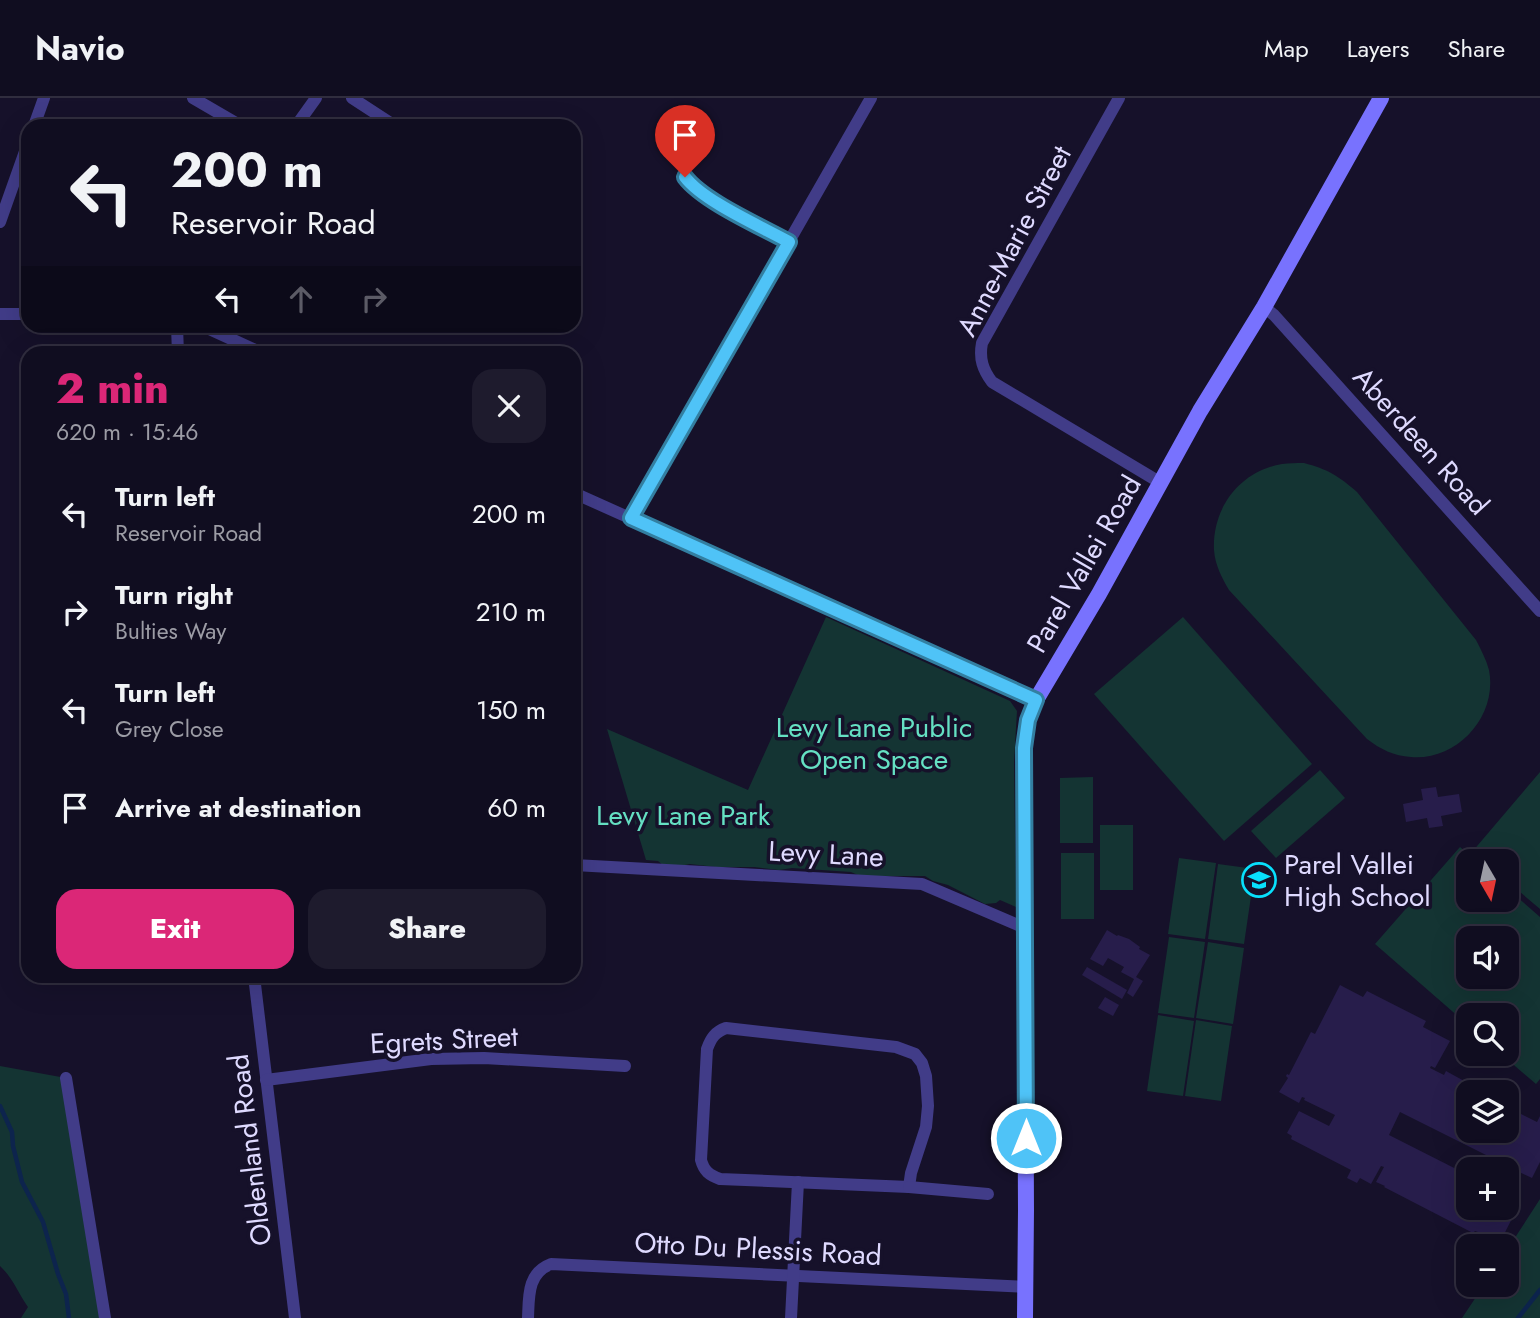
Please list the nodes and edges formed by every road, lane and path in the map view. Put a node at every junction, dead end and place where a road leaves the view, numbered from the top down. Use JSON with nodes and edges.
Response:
{"nodes":[{"id":1,"x":44,"y":98,"type":"edge"},
{"id":2,"x":192,"y":98,"type":"edge"},
{"id":3,"x":316,"y":98,"type":"edge"},
{"id":4,"x":352,"y":98,"type":"edge"},
{"id":5,"x":870,"y":98,"type":"edge"},
{"id":6,"x":1119,"y":98,"type":"edge"},
{"id":7,"x":1381,"y":98,"type":"edge"},
{"id":8,"x":36,"y":119,"type":"edge"},
{"id":9,"x":229,"y":119,"type":"edge"},
{"id":10,"x":301,"y":119,"type":"edge"},
{"id":11,"x":384,"y":119,"type":"edge"},
{"id":12,"x":21,"y":163,"type":"edge"},
{"id":13,"x":685,"y":177,"type":"dead end"},
{"id":14,"x":0,"y":222,"type":"edge"},
{"id":15,"x":789,"y":242,"type":"junction"},
{"id":16,"x":1264,"y":307,"type":"junction"},
{"id":17,"x":0,"y":314,"type":"edge"},
{"id":18,"x":21,"y":314,"type":"edge"},
{"id":19,"x":218,"y":333,"type":"edge"},
{"id":20,"x":247,"y":346,"type":"edge"},
{"id":21,"x":1161,"y":483,"type":"junction"},
{"id":22,"x":581,"y":496,"type":"edge"},
{"id":23,"x":631,"y":518,"type":"junction"},
{"id":24,"x":1540,"y":611,"type":"edge"},
{"id":25,"x":1036,"y":700,"type":"junction"},
{"id":26,"x":581,"y":865,"type":"edge"},
{"id":27,"x":1025,"y":928,"type":"junction"},
{"id":28,"x":255,"y":983,"type":"edge"},
{"id":29,"x":625,"y":1066,"type":"dead end"},
{"id":30,"x":66,"y":1078,"type":"dead end"},
{"id":31,"x":266,"y":1080,"type":"junction"},
{"id":32,"x":797,"y":1182,"type":"junction"},
{"id":33,"x":909,"y":1187,"type":"junction"},
{"id":34,"x":988,"y":1194,"type":"dead end"},
{"id":35,"x":793,"y":1276,"type":"junction"},
{"id":36,"x":1026,"y":1287,"type":"junction"},
{"id":37,"x":105,"y":1318,"type":"edge"},
{"id":38,"x":295,"y":1318,"type":"edge"},
{"id":39,"x":528,"y":1318,"type":"edge"},
{"id":40,"x":791,"y":1318,"type":"edge"},
{"id":41,"x":1025,"y":1318,"type":"edge"}],
"edges":[{"from":1,"to":8,"type":"street"},
{"from":2,"to":9,"type":"street"},
{"from":3,"to":10,"type":"street"},
{"from":4,"to":11,"type":"street"},
{"from":5,"to":15,"type":"street"},
{"from":6,"to":21,"type":"street","name":"Anne-Marie Street"},
{"from":7,"to":16,"type":"street","name":"Parel Vallei Road"},
{"from":12,"to":14,"type":"street"},
{"from":13,"to":15,"type":"street"},
{"from":15,"to":23,"type":"street"},
{"from":16,"to":21,"type":"street","name":"Parel Vallei Road"},
{"from":16,"to":24,"type":"street","name":"Aberdeen Road"},
{"from":17,"to":18,"type":"street"},
{"from":19,"to":20,"type":"street"},
{"from":21,"to":25,"type":"street","name":"Parel Vallei Road"},
{"from":22,"to":23,"type":"street"},
{"from":23,"to":25,"type":"street"},
{"from":25,"to":27,"type":"street","name":"Parel Vallei Road"},
{"from":26,"to":27,"type":"street","name":"Levy Lane"},
{"from":27,"to":36,"type":"street","name":"Parel Vallei Road"},
{"from":28,"to":31,"type":"street","name":"Oldenland Road"},
{"from":29,"to":31,"type":"street","name":"Egrets Street"},
{"from":30,"to":37,"type":"street"},
{"from":31,"to":38,"type":"street","name":"Oldenland Road"},
{"from":32,"to":33,"type":"street"},
{"from":32,"to":33,"type":"street"},
{"from":32,"to":35,"type":"street"},
{"from":33,"to":34,"type":"street"},
{"from":35,"to":36,"type":"street","name":"Otto Du Plessis Road"},
{"from":35,"to":39,"type":"street","name":"Otto Du Plessis Road"},
{"from":35,"to":40,"type":"street"},
{"from":36,"to":41,"type":"street","name":"Parel Vallei Road"}]}
